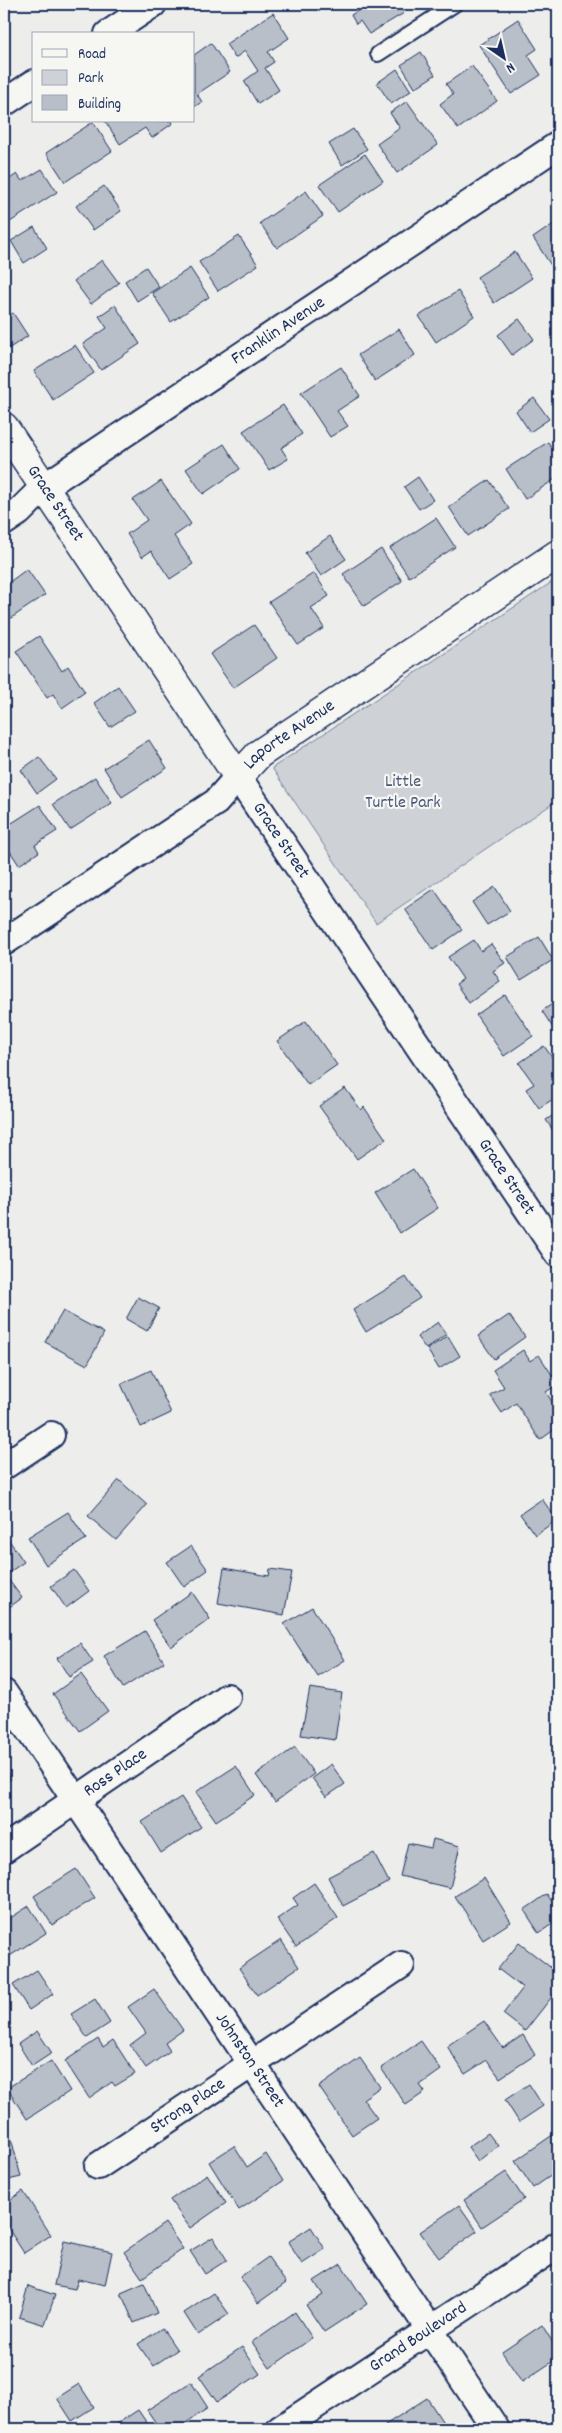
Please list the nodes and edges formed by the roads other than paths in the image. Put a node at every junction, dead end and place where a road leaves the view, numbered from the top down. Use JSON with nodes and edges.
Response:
{"nodes":[{"id":1,"x":153,"y":4,"type":"edge"},
{"id":2,"x":455,"y":4,"type":"edge"},
{"id":3,"x":111,"y":32,"type":"edge"},
{"id":4,"x":378,"y":54,"type":"dead end"},
{"id":5,"x":32,"y":84,"type":"edge"},
{"id":6,"x":4,"y":103,"type":"edge"},
{"id":7,"x":558,"y":145,"type":"edge"},
{"id":8,"x":4,"y":426,"type":"edge"},
{"id":9,"x":44,"y":487,"type":"junction"},
{"id":10,"x":4,"y":522,"type":"edge"},
{"id":11,"x":558,"y":554,"type":"edge"},
{"id":12,"x":238,"y":776,"type":"junction"},
{"id":13,"x":4,"y":942,"type":"edge"},
{"id":14,"x":558,"y":1254,"type":"edge"},
{"id":15,"x":51,"y":1435,"type":"dead end"},
{"id":16,"x":4,"y":1466,"type":"edge"},
{"id":17,"x":4,"y":1693,"type":"edge"},
{"id":18,"x":227,"y":1697,"type":"dead end"},
{"id":19,"x":75,"y":1801,"type":"junction"},
{"id":20,"x":4,"y":1849,"type":"edge"},
{"id":21,"x":401,"y":1965,"type":"dead end"},
{"id":22,"x":251,"y":2063,"type":"junction"},
{"id":23,"x":98,"y":2166,"type":"dead end"},
{"id":24,"x":558,"y":2244,"type":"edge"},
{"id":25,"x":430,"y":2330,"type":"junction"},
{"id":26,"x":280,"y":2429,"type":"edge"},
{"id":27,"x":496,"y":2429,"type":"edge"}],
"edges":[{"from":1,"to":3,"type":"street"},
{"from":2,"to":4,"type":"lane"},
{"from":5,"to":6,"type":"street"},
{"from":7,"to":9,"type":"street","name":"Franklin Avenue"},
{"from":8,"to":9,"type":"street","name":"Grace Street"},
{"from":9,"to":10,"type":"street","name":"Franklin Avenue"},
{"from":9,"to":12,"type":"street","name":"Grace Street"},
{"from":11,"to":12,"type":"street","name":"Laporte Avenue"},
{"from":12,"to":13,"type":"street","name":"Laporte Avenue"},
{"from":12,"to":14,"type":"street","name":"Grace Street"},
{"from":15,"to":16,"type":"street"},
{"from":17,"to":19,"type":"street","name":"Johnston Street"},
{"from":18,"to":19,"type":"street","name":"Ross Place"},
{"from":19,"to":20,"type":"street","name":"Ross Place"},
{"from":19,"to":22,"type":"street","name":"Johnston Street"},
{"from":21,"to":22,"type":"street","name":"Strong Place"},
{"from":22,"to":23,"type":"street","name":"Strong Place"},
{"from":22,"to":25,"type":"street","name":"Johnston Street"},
{"from":24,"to":25,"type":"street","name":"Grand Boulevard"},
{"from":25,"to":26,"type":"street","name":"Grand Boulevard"},
{"from":25,"to":27,"type":"street","name":"Johnston Street"}]}
